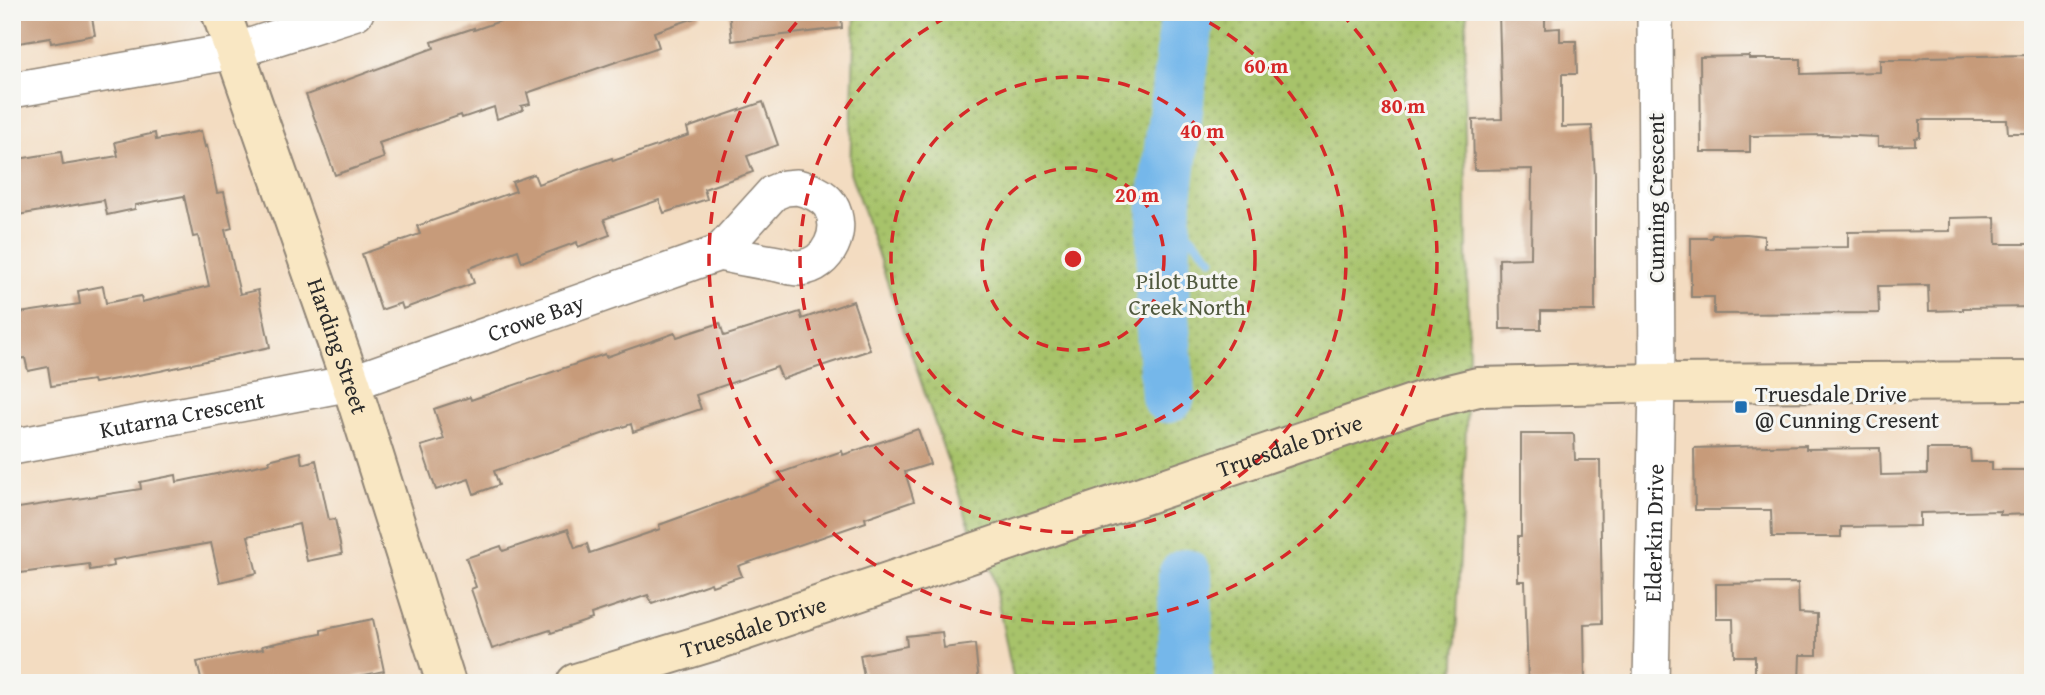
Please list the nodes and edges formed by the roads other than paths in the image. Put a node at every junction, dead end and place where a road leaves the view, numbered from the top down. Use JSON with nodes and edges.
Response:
{"nodes":[{"id":1,"x":221,"y":12,"type":"edge"},
{"id":2,"x":356,"y":12,"type":"edge"},
{"id":3,"x":1656,"y":12,"type":"edge"},
{"id":4,"x":235,"y":51,"type":"junction"},
{"id":5,"x":12,"y":90,"type":"edge"},
{"id":6,"x":719,"y":253,"type":"dead end"},
{"id":7,"x":2033,"y":381,"type":"edge"},
{"id":8,"x":351,"y":383,"type":"junction"},
{"id":9,"x":1657,"y":383,"type":"junction"},
{"id":10,"x":12,"y":447,"type":"edge"},
{"id":11,"x":446,"y":683,"type":"edge"},
{"id":12,"x":576,"y":683,"type":"edge"},
{"id":13,"x":1651,"y":683,"type":"edge"}],
"edges":[{"from":1,"to":4,"type":"street","name":"Harding Street"},
{"from":2,"to":4,"type":"street"},
{"from":3,"to":9,"type":"street","name":"Cunning Crescent"},
{"from":4,"to":5,"type":"street"},
{"from":4,"to":8,"type":"street","name":"Harding Street"},
{"from":6,"to":8,"type":"street","name":"Crowe Bay"},
{"from":7,"to":9,"type":"street","name":"Truesdale Drive"},
{"from":8,"to":10,"type":"street","name":"Kutarna Crescent"},
{"from":8,"to":11,"type":"street","name":"Harding Street"},
{"from":9,"to":12,"type":"street","name":"Truesdale Drive"},
{"from":9,"to":13,"type":"street","name":"Elderkin Drive"}]}
